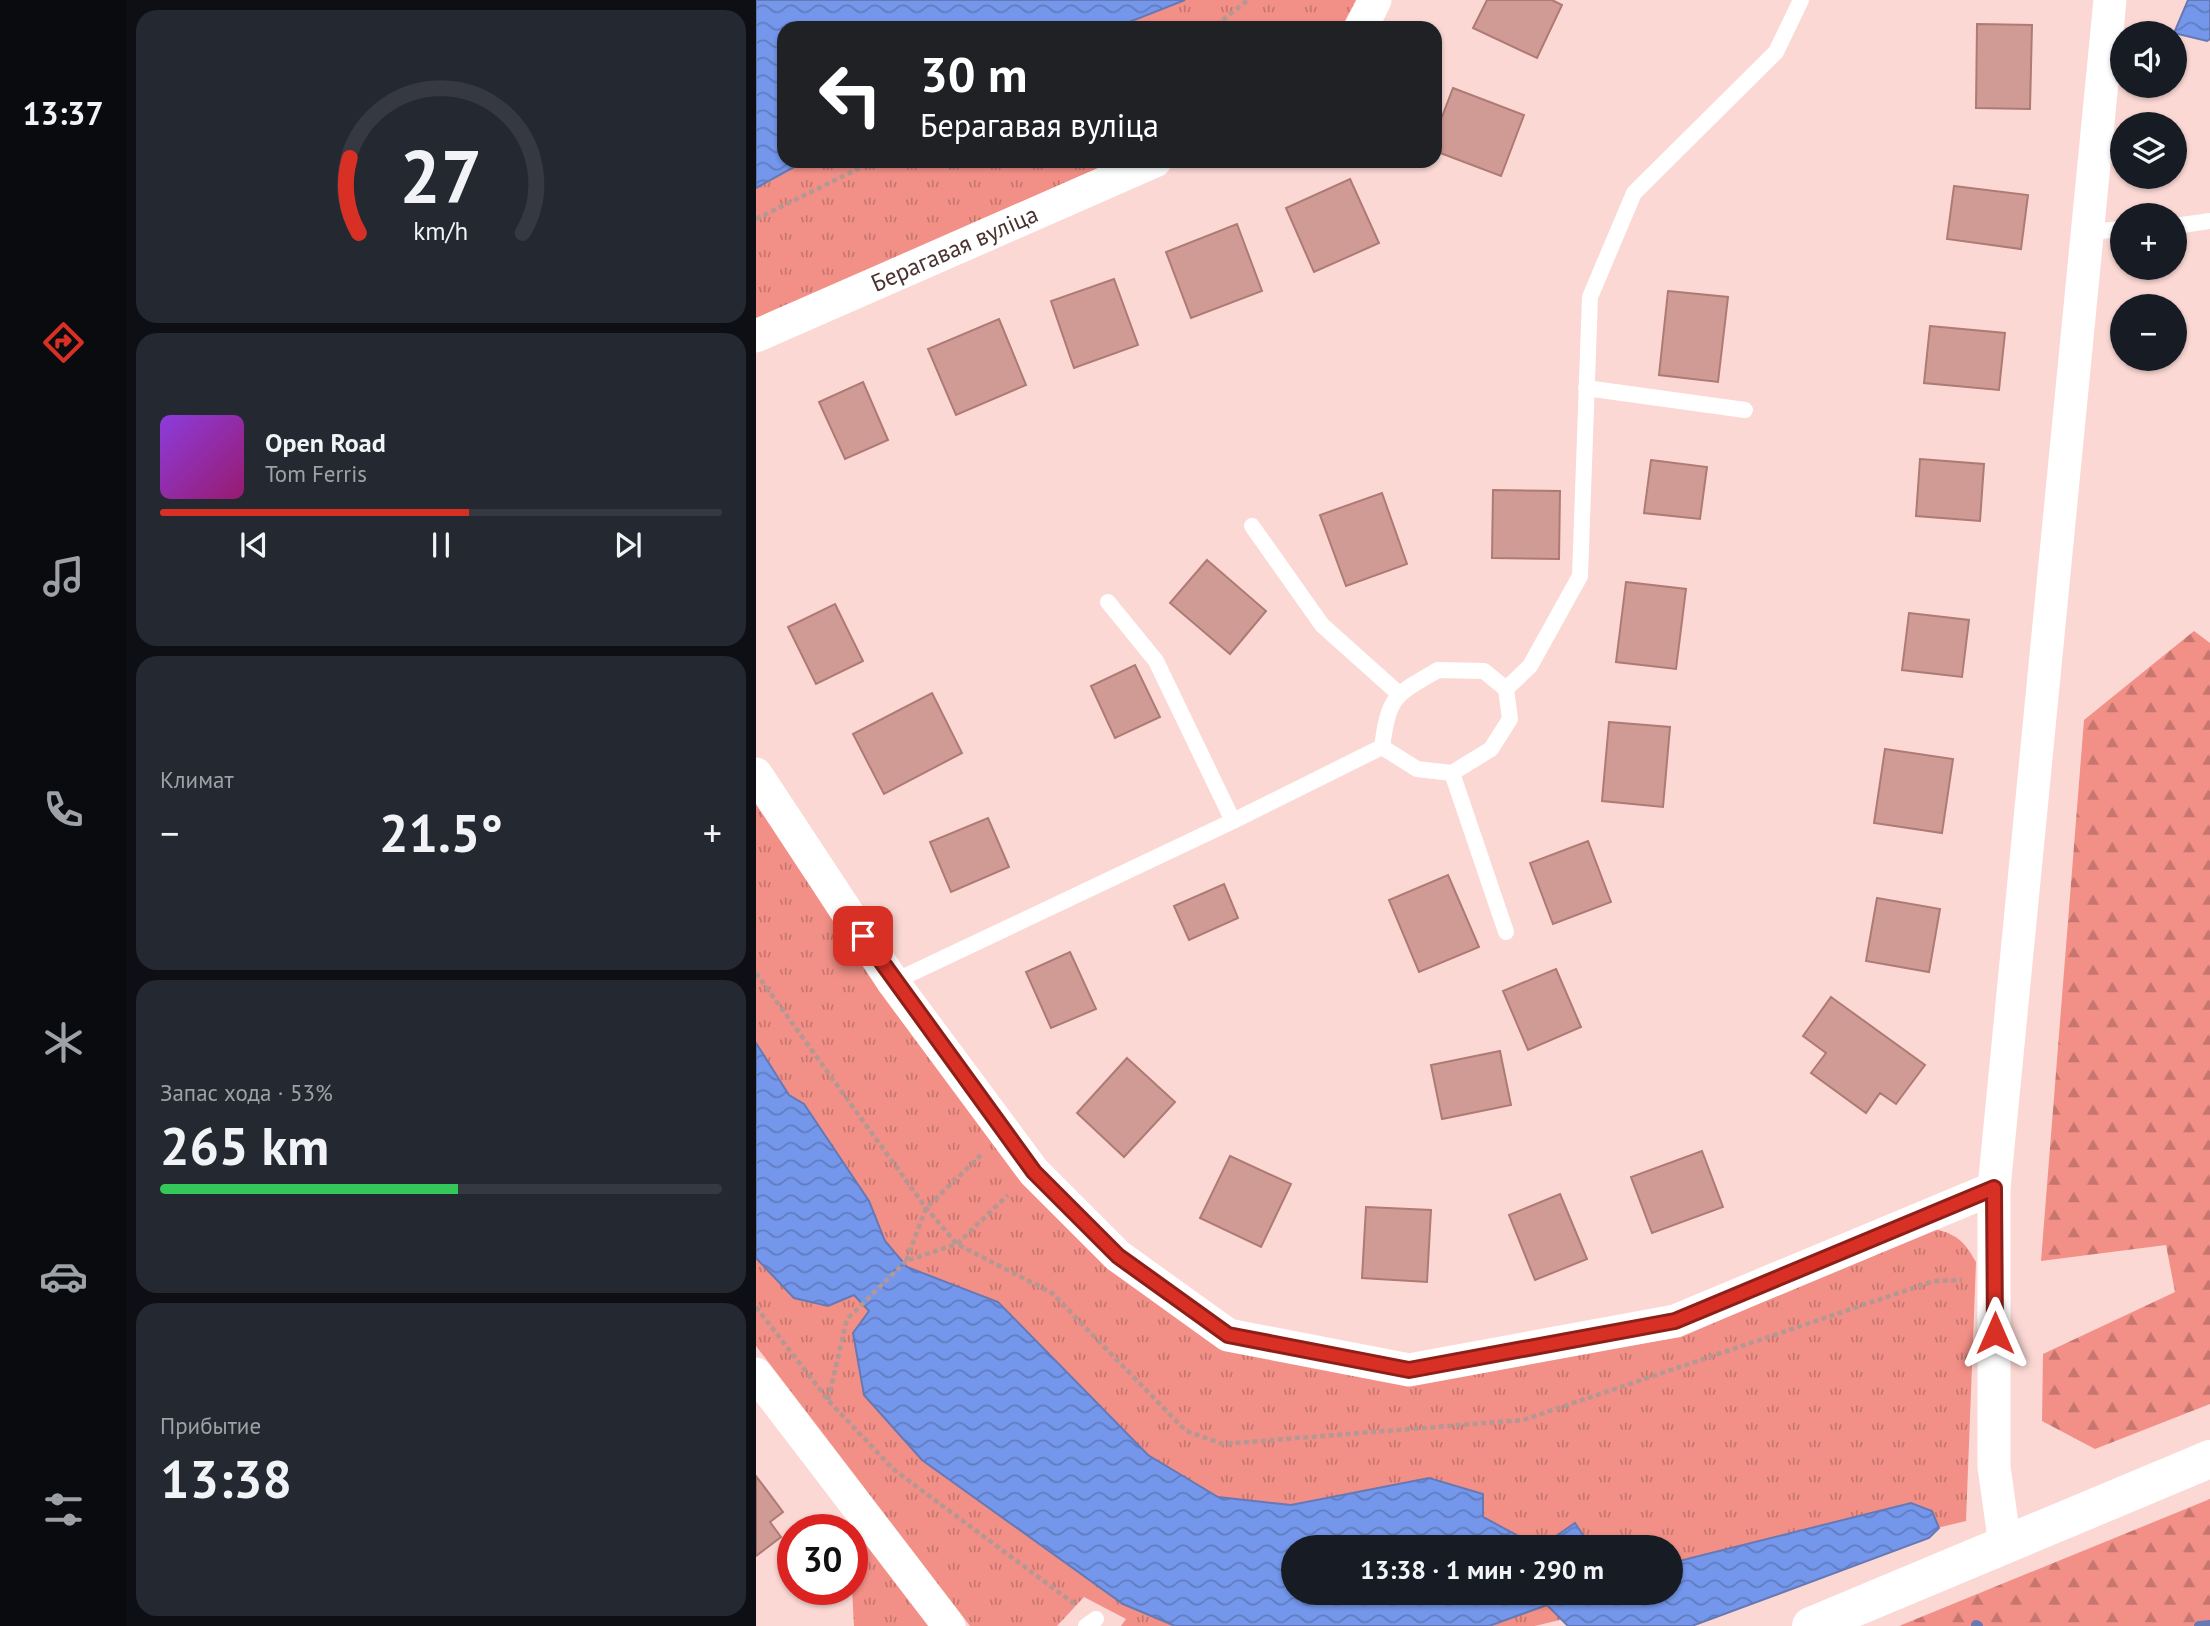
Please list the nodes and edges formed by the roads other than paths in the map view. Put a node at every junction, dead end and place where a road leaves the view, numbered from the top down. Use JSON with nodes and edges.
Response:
{"nodes":[{"id":1,"x":1374,"y":0,"type":"edge"},
{"id":2,"x":1801,"y":0,"type":"edge"},
{"id":3,"x":2110,"y":0,"type":"edge"},
{"id":4,"x":1364,"y":21,"type":"edge"},
{"id":5,"x":1139,"y":168,"type":"edge"},
{"id":6,"x":2210,"y":221,"type":"edge"},
{"id":7,"x":2187,"y":224,"type":"edge"},
{"id":8,"x":2110,"y":230,"type":"edge"},
{"id":9,"x":2087,"y":232,"type":"junction"},
{"id":10,"x":756,"y":336,"type":"edge"},
{"id":11,"x":1586,"y":388,"type":"junction"},
{"id":12,"x":1745,"y":410,"type":"dead end"},
{"id":13,"x":1252,"y":526,"type":"dead end"},
{"id":14,"x":1108,"y":602,"type":"dead end"},
{"id":15,"x":1506,"y":689,"type":"junction"},
{"id":16,"x":1398,"y":693,"type":"junction"},
{"id":17,"x":1382,"y":747,"type":"junction"},
{"id":18,"x":756,"y":774,"type":"edge"},
{"id":19,"x":1452,"y":774,"type":"junction"},
{"id":20,"x":1233,"y":821,"type":"junction"},
{"id":21,"x":1506,"y":932,"type":"dead end"},
{"id":22,"x":893,"y":982,"type":"junction"},
{"id":23,"x":1994,"y":1188,"type":"junction"},
{"id":24,"x":756,"y":1374,"type":"edge"},
{"id":25,"x":2210,"y":1459,"type":"edge"},
{"id":26,"x":2005,"y":1545,"type":"junction"},
{"id":27,"x":949,"y":1626,"type":"edge"},
{"id":28,"x":1811,"y":1626,"type":"edge"}],
"edges":[{"from":1,"to":4,"type":"street"},
{"from":2,"to":11,"type":"lane"},
{"from":3,"to":9,"type":"street"},
{"from":5,"to":10,"type":"street","name":"Берагавая вуліца"},
{"from":6,"to":7,"type":"lane"},
{"from":8,"to":9,"type":"lane"},
{"from":9,"to":23,"type":"street"},
{"from":11,"to":12,"type":"lane"},
{"from":11,"to":15,"type":"lane"},
{"from":13,"to":16,"type":"lane"},
{"from":14,"to":20,"type":"lane"},
{"from":15,"to":16,"type":"lane"},
{"from":15,"to":19,"type":"lane"},
{"from":16,"to":17,"type":"lane"},
{"from":17,"to":19,"type":"lane"},
{"from":17,"to":20,"type":"lane"},
{"from":18,"to":22,"type":"street"},
{"from":19,"to":21,"type":"lane"},
{"from":20,"to":22,"type":"lane"},
{"from":22,"to":23,"type":"street"},
{"from":23,"to":26,"type":"street"},
{"from":24,"to":27,"type":"street"},
{"from":25,"to":26,"type":"street"},
{"from":26,"to":28,"type":"street"}]}
